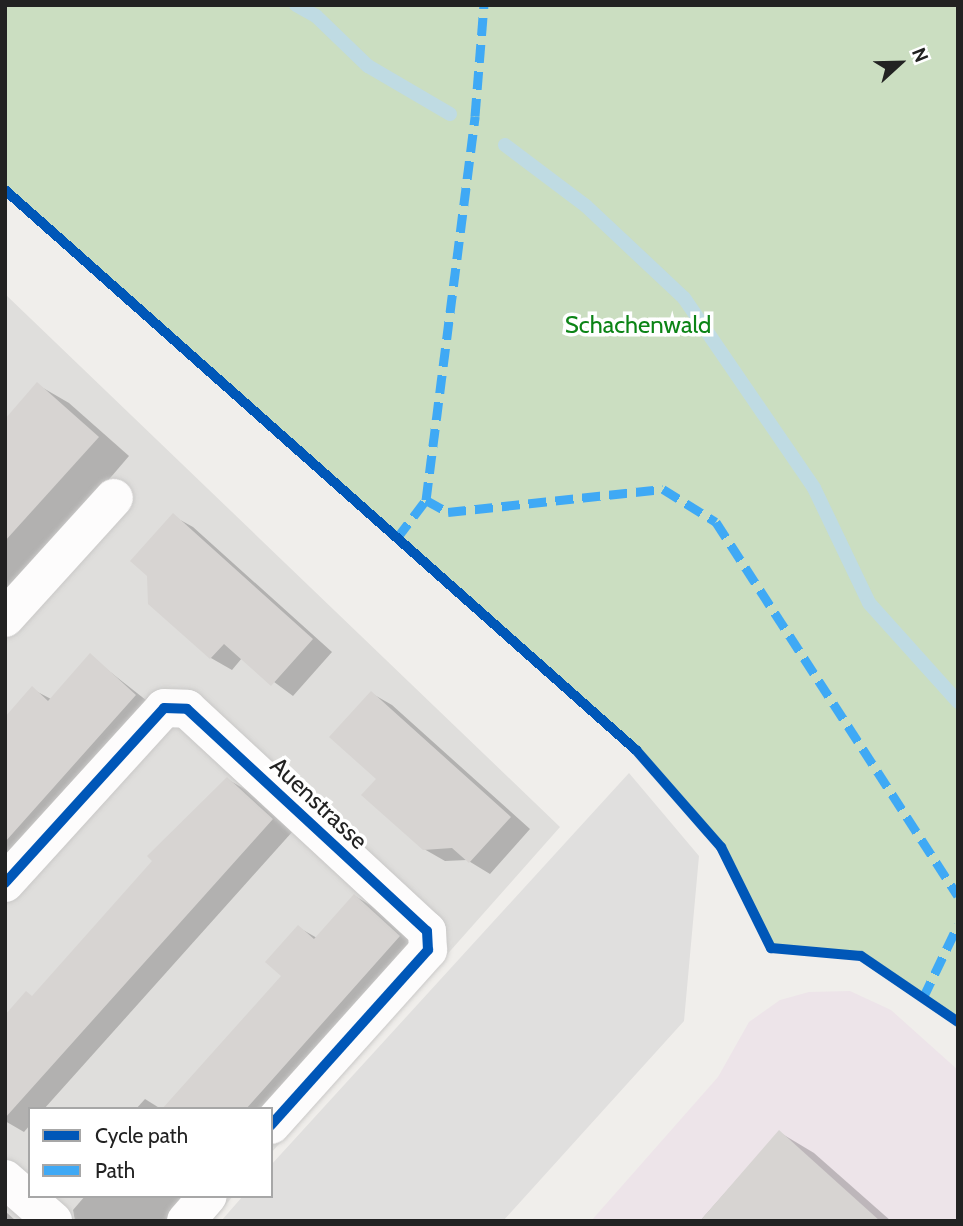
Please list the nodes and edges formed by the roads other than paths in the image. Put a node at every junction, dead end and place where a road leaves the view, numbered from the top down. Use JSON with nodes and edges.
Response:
{"nodes":[{"id":1,"x":114,"y":498,"type":"dead end"},
{"id":2,"x":5,"y":618,"type":"edge"},
{"id":3,"x":5,"y":883,"type":"edge"},
{"id":4,"x":273,"y":1123,"type":"edge"},
{"id":5,"x":5,"y":1179,"type":"edge"},
{"id":6,"x":206,"y":1198,"type":"edge"},
{"id":7,"x":53,"y":1221,"type":"edge"},
{"id":8,"x":186,"y":1221,"type":"edge"}],
"edges":[{"from":1,"to":2,"type":"street"},
{"from":3,"to":4,"type":"street","name":"Auenstrasse"},
{"from":5,"to":7,"type":"street"},
{"from":6,"to":8,"type":"street"}]}
